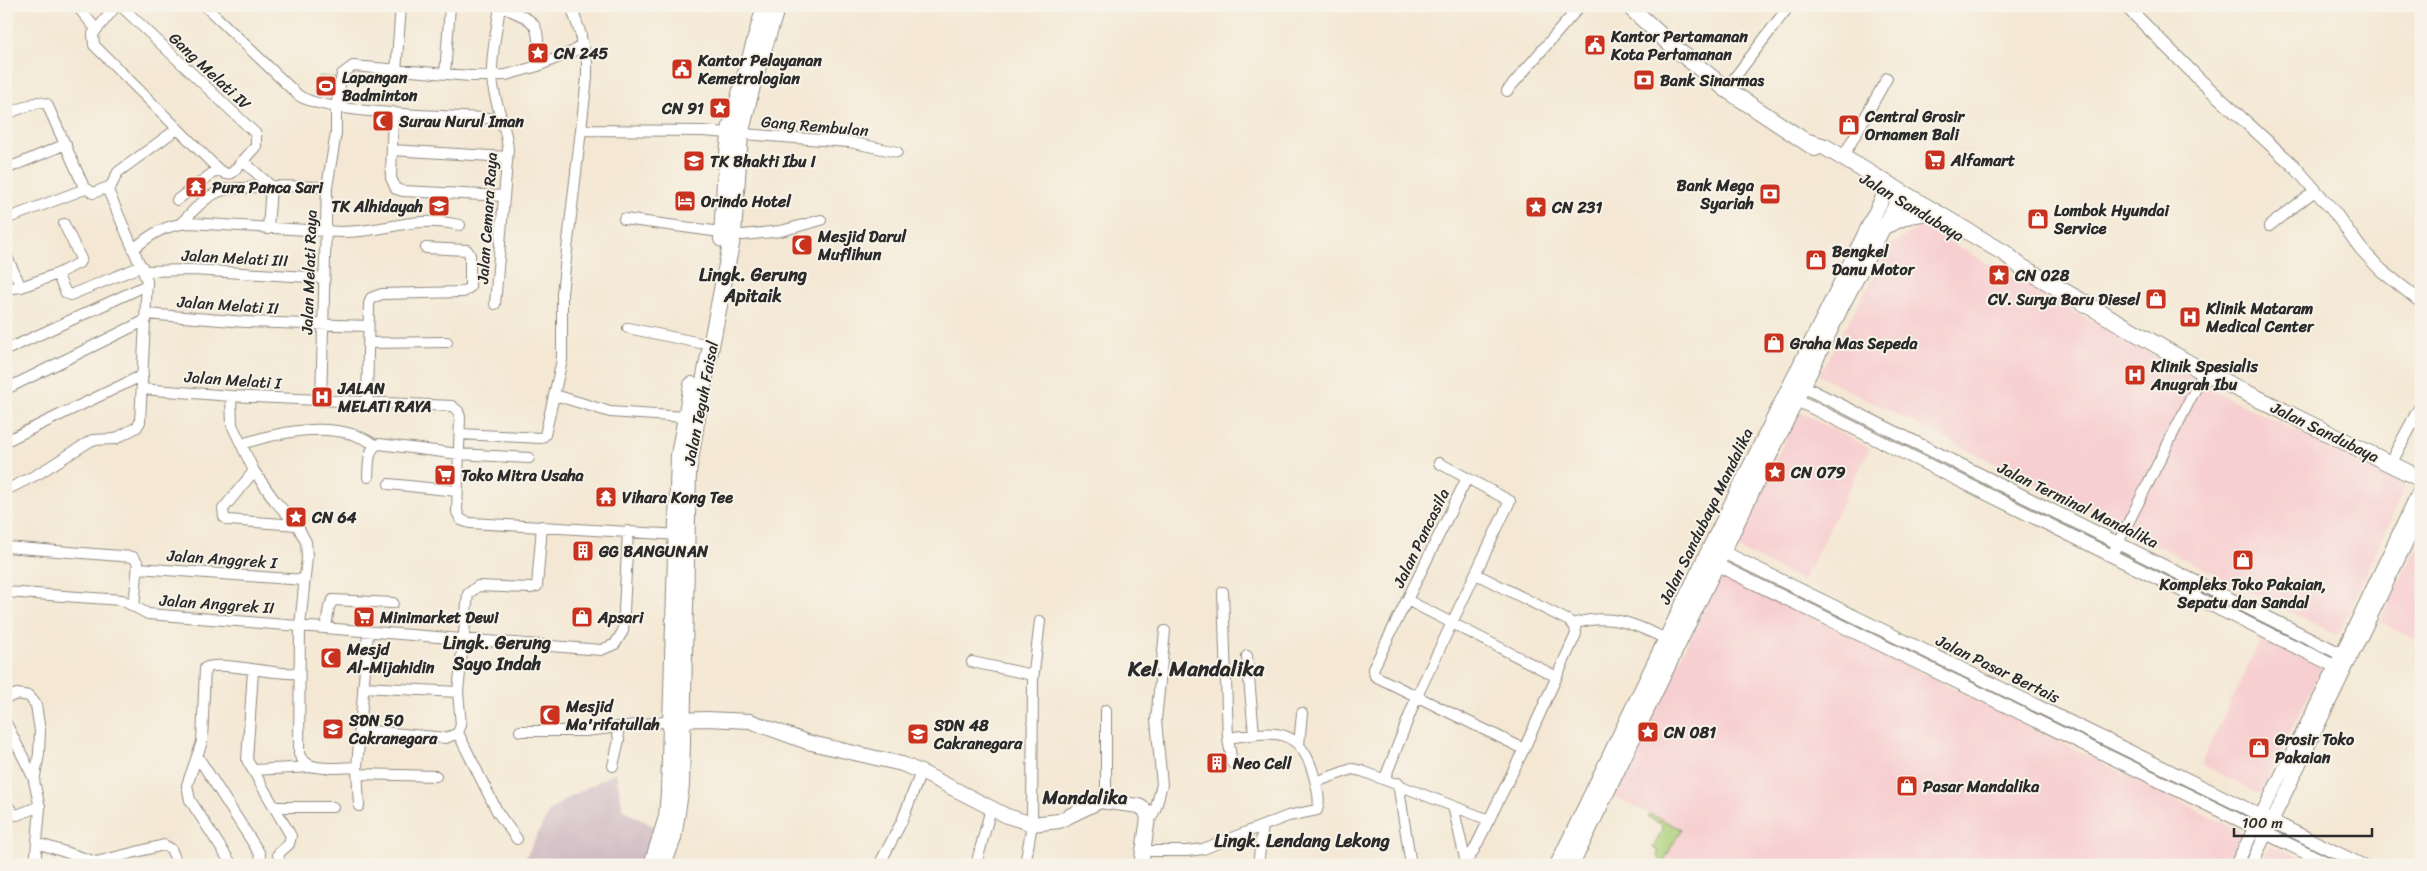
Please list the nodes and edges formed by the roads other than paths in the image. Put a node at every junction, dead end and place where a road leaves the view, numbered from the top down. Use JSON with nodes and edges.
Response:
{"nodes":[{"id":1,"x":77,"y":6,"type":"edge"},
{"id":2,"x":116,"y":6,"type":"edge"},
{"id":3,"x":205,"y":6,"type":"edge"},
{"id":4,"x":401,"y":6,"type":"edge"},
{"id":5,"x":450,"y":6,"type":"edge"},
{"id":6,"x":500,"y":6,"type":"edge"},
{"id":7,"x":571,"y":6,"type":"edge"},
{"id":8,"x":765,"y":6,"type":"edge"},
{"id":9,"x":777,"y":6,"type":"edge"},
{"id":10,"x":1580,"y":6,"type":"edge"},
{"id":11,"x":1629,"y":6,"type":"edge"},
{"id":12,"x":1789,"y":6,"type":"edge"},
{"id":13,"x":2126,"y":6,"type":"edge"},
{"id":14,"x":122,"y":7,"type":"edge"},
{"id":15,"x":96,"y":29,"type":"junction"},
{"id":16,"x":582,"y":41,"type":"junction"},
{"id":17,"x":538,"y":66,"type":"junction"},
{"id":18,"x":396,"y":71,"type":"junction"},
{"id":19,"x":445,"y":74,"type":"junction"},
{"id":20,"x":492,"y":76,"type":"junction"},
{"id":21,"x":1887,"y":78,"type":"dead end"},
{"id":22,"x":1726,"y":89,"type":"junction"},
{"id":23,"x":1507,"y":91,"type":"dead end"},
{"id":24,"x":336,"y":107,"type":"junction"},
{"id":25,"x":393,"y":112,"type":"junction"},
{"id":26,"x":8,"y":113,"type":"edge"},
{"id":27,"x":502,"y":119,"type":"junction"},
{"id":28,"x":177,"y":129,"type":"junction"},
{"id":29,"x":580,"y":130,"type":"junction"},
{"id":30,"x":735,"y":134,"type":"junction"},
{"id":31,"x":1808,"y":142,"type":"junction"},
{"id":32,"x":66,"y":144,"type":"junction"},
{"id":33,"x":392,"y":150,"type":"junction"},
{"id":34,"x":896,"y":152,"type":"dead end"},
{"id":35,"x":507,"y":157,"type":"junction"},
{"id":36,"x":1843,"y":157,"type":"junction"},
{"id":37,"x":243,"y":161,"type":"junction"},
{"id":38,"x":6,"y":169,"type":"edge"},
{"id":39,"x":218,"y":169,"type":"junction"},
{"id":40,"x":269,"y":184,"type":"junction"},
{"id":41,"x":327,"y":187,"type":"junction"},
{"id":42,"x":108,"y":188,"type":"junction"},
{"id":43,"x":85,"y":189,"type":"junction"},
{"id":44,"x":2316,"y":190,"type":"junction"},
{"id":45,"x":1894,"y":192,"type":"junction"},
{"id":46,"x":504,"y":196,"type":"junction"},
{"id":47,"x":177,"y":200,"type":"dead end"},
{"id":48,"x":1922,"y":213,"type":"junction"},
{"id":49,"x":6,"y":219,"type":"edge"},
{"id":50,"x":624,"y":219,"type":"dead end"},
{"id":51,"x":821,"y":220,"type":"dead end"},
{"id":52,"x":64,"y":224,"type":"dead end"},
{"id":53,"x":180,"y":224,"type":"junction"},
{"id":54,"x":460,"y":225,"type":"dead end"},
{"id":55,"x":1884,"y":226,"type":"junction"},
{"id":56,"x":2269,"y":226,"type":"dead end"},
{"id":57,"x":268,"y":229,"type":"junction"},
{"id":58,"x":325,"y":232,"type":"junction"},
{"id":59,"x":728,"y":234,"type":"junction"},
{"id":60,"x":134,"y":248,"type":"junction"},
{"id":61,"x":426,"y":248,"type":"dead end"},
{"id":62,"x":6,"y":255,"type":"edge"},
{"id":63,"x":2020,"y":266,"type":"junction"},
{"id":64,"x":143,"y":268,"type":"junction"},
{"id":65,"x":57,"y":274,"type":"junction"},
{"id":66,"x":324,"y":278,"type":"junction"},
{"id":67,"x":147,"y":285,"type":"junction"},
{"id":68,"x":22,"y":287,"type":"junction"},
{"id":69,"x":6,"y":289,"type":"edge"},
{"id":70,"x":2421,"y":302,"type":"edge"},
{"id":71,"x":495,"y":304,"type":"dead end"},
{"id":72,"x":146,"y":317,"type":"junction"},
{"id":73,"x":322,"y":326,"type":"junction"},
{"id":74,"x":368,"y":326,"type":"junction"},
{"id":75,"x":628,"y":328,"type":"dead end"},
{"id":76,"x":447,"y":342,"type":"dead end"},
{"id":77,"x":369,"y":343,"type":"junction"},
{"id":78,"x":700,"y":343,"type":"junction"},
{"id":79,"x":6,"y":350,"type":"edge"},
{"id":80,"x":2204,"y":372,"type":"junction"},
{"id":81,"x":143,"y":374,"type":"junction"},
{"id":82,"x":1797,"y":384,"type":"junction"},
{"id":83,"x":6,"y":389,"type":"edge"},
{"id":84,"x":142,"y":389,"type":"junction"},
{"id":85,"x":555,"y":395,"type":"junction"},
{"id":86,"x":231,"y":396,"type":"junction"},
{"id":87,"x":1791,"y":397,"type":"junction"},
{"id":88,"x":321,"y":401,"type":"junction"},
{"id":89,"x":367,"y":402,"type":"junction"},
{"id":90,"x":2421,"y":406,"type":"edge"},
{"id":91,"x":685,"y":417,"type":"junction"},
{"id":92,"x":460,"y":434,"type":"junction"},
{"id":93,"x":6,"y":441,"type":"edge"},
{"id":94,"x":242,"y":444,"type":"junction"},
{"id":95,"x":375,"y":446,"type":"junction"},
{"id":96,"x":459,"y":454,"type":"junction"},
{"id":97,"x":529,"y":458,"type":"dead end"},
{"id":98,"x":1439,"y":463,"type":"dead end"},
{"id":99,"x":2390,"y":464,"type":"junction"},
{"id":100,"x":254,"y":471,"type":"junction"},
{"id":101,"x":368,"y":476,"type":"dead end"},
{"id":102,"x":1467,"y":478,"type":"junction"},
{"id":103,"x":2421,"y":480,"type":"edge"},
{"id":104,"x":389,"y":484,"type":"dead end"},
{"id":105,"x":2421,"y":486,"type":"edge"},
{"id":106,"x":6,"y":490,"type":"edge"},
{"id":107,"x":457,"y":491,"type":"junction"},
{"id":108,"x":2421,"y":513,"type":"edge"},
{"id":109,"x":297,"y":526,"type":"junction"},
{"id":110,"x":542,"y":526,"type":"junction"},
{"id":111,"x":628,"y":531,"type":"junction"},
{"id":112,"x":681,"y":535,"type":"junction"},
{"id":113,"x":2118,"y":543,"type":"junction"},
{"id":114,"x":6,"y":547,"type":"edge"},
{"id":115,"x":1717,"y":548,"type":"junction"},
{"id":116,"x":2112,"y":555,"type":"junction"},
{"id":117,"x":1710,"y":562,"type":"junction"},
{"id":118,"x":138,"y":566,"type":"junction"},
{"id":119,"x":1476,"y":574,"type":"junction"},
{"id":120,"x":304,"y":580,"type":"junction"},
{"id":121,"x":6,"y":592,"type":"edge"},
{"id":122,"x":1223,"y":592,"type":"dead end"},
{"id":123,"x":1407,"y":600,"type":"junction"},
{"id":124,"x":392,"y":603,"type":"dead end"},
{"id":125,"x":134,"y":608,"type":"junction"},
{"id":126,"x":1040,"y":622,"type":"dead end"},
{"id":127,"x":1452,"y":623,"type":"junction"},
{"id":128,"x":1573,"y":624,"type":"junction"},
{"id":129,"x":300,"y":626,"type":"junction"},
{"id":130,"x":326,"y":627,"type":"junction"},
{"id":131,"x":1165,"y":631,"type":"dead end"},
{"id":132,"x":368,"y":632,"type":"junction"},
{"id":133,"x":463,"y":637,"type":"junction"},
{"id":134,"x":1666,"y":639,"type":"junction"},
{"id":135,"x":1247,"y":656,"type":"dead end"},
{"id":136,"x":2346,"y":656,"type":"junction"},
{"id":137,"x":972,"y":662,"type":"dead end"},
{"id":138,"x":2339,"y":669,"type":"junction"},
{"id":139,"x":253,"y":670,"type":"junction"},
{"id":140,"x":299,"y":673,"type":"junction"},
{"id":141,"x":1033,"y":674,"type":"junction"},
{"id":142,"x":1555,"y":676,"type":"junction"},
{"id":143,"x":362,"y":687,"type":"junction"},
{"id":144,"x":458,"y":692,"type":"junction"},
{"id":145,"x":1416,"y":696,"type":"junction"},
{"id":146,"x":6,"y":698,"type":"edge"},
{"id":147,"x":1106,"y":710,"type":"dead end"},
{"id":148,"x":1302,"y":713,"type":"dead end"},
{"id":149,"x":677,"y":720,"type":"junction"},
{"id":150,"x":6,"y":723,"type":"edge"},
{"id":151,"x":617,"y":728,"type":"junction"},
{"id":152,"x":359,"y":730,"type":"junction"},
{"id":153,"x":520,"y":731,"type":"dead end"},
{"id":154,"x":458,"y":732,"type":"junction"},
{"id":155,"x":1254,"y":734,"type":"junction"},
{"id":156,"x":1228,"y":738,"type":"junction"},
{"id":157,"x":1299,"y":745,"type":"junction"},
{"id":158,"x":1524,"y":749,"type":"junction"},
{"id":159,"x":198,"y":757,"type":"junction"},
{"id":160,"x":1232,"y":764,"type":"dead end"},
{"id":161,"x":612,"y":766,"type":"dead end"},
{"id":162,"x":315,"y":767,"type":"junction"},
{"id":163,"x":253,"y":770,"type":"junction"},
{"id":164,"x":357,"y":770,"type":"junction"},
{"id":165,"x":921,"y":772,"type":"junction"},
{"id":166,"x":436,"y":776,"type":"dead end"},
{"id":167,"x":1385,"y":778,"type":"junction"},
{"id":168,"x":34,"y":779,"type":"junction"},
{"id":169,"x":1321,"y":780,"type":"dead end"},
{"id":170,"x":1606,"y":781,"type":"junction"},
{"id":171,"x":1398,"y":784,"type":"junction"},
{"id":172,"x":1106,"y":800,"type":"junction"},
{"id":173,"x":6,"y":803,"type":"edge"},
{"id":174,"x":40,"y":806,"type":"junction"},
{"id":175,"x":359,"y":806,"type":"dead end"},
{"id":176,"x":1453,"y":806,"type":"junction"},
{"id":177,"x":276,"y":807,"type":"junction"},
{"id":178,"x":333,"y":807,"type":"dead end"},
{"id":179,"x":991,"y":808,"type":"junction"},
{"id":180,"x":2259,"y":816,"type":"junction"},
{"id":181,"x":1489,"y":820,"type":"junction"},
{"id":182,"x":1148,"y":822,"type":"junction"},
{"id":183,"x":2271,"y":822,"type":"junction"},
{"id":184,"x":1032,"y":824,"type":"junction"},
{"id":185,"x":1263,"y":826,"type":"junction"},
{"id":186,"x":2253,"y":828,"type":"junction"},
{"id":187,"x":2265,"y":834,"type":"junction"},
{"id":188,"x":517,"y":839,"type":"dead end"},
{"id":189,"x":37,"y":844,"type":"junction"},
{"id":190,"x":1142,"y":858,"type":"edge"},
{"id":191,"x":80,"y":861,"type":"edge"},
{"id":192,"x":96,"y":863,"type":"edge"},
{"id":193,"x":1465,"y":864,"type":"edge"},
{"id":194,"x":35,"y":865,"type":"edge"},
{"id":195,"x":178,"y":865,"type":"edge"},
{"id":196,"x":232,"y":865,"type":"edge"},
{"id":197,"x":260,"y":865,"type":"edge"},
{"id":198,"x":280,"y":865,"type":"edge"},
{"id":199,"x":652,"y":865,"type":"edge"},
{"id":200,"x":663,"y":865,"type":"edge"},
{"id":201,"x":879,"y":865,"type":"edge"},
{"id":202,"x":976,"y":865,"type":"edge"},
{"id":203,"x":1025,"y":865,"type":"edge"},
{"id":204,"x":1258,"y":865,"type":"edge"},
{"id":205,"x":1411,"y":865,"type":"edge"},
{"id":206,"x":1557,"y":865,"type":"edge"},
{"id":207,"x":1572,"y":865,"type":"edge"},
{"id":208,"x":2236,"y":865,"type":"edge"},
{"id":209,"x":2251,"y":865,"type":"edge"},
{"id":210,"x":2331,"y":865,"type":"edge"},
{"id":211,"x":2362,"y":865,"type":"edge"}],
"edges":[{"from":1,"to":15,"type":"street"},
{"from":2,"to":15,"type":"street"},
{"from":3,"to":24,"type":"street"},
{"from":4,"to":18,"type":"street"},
{"from":5,"to":19,"type":"street"},
{"from":6,"to":17,"type":"street"},
{"from":6,"to":20,"type":"street","name":"Jalan Cemara Raya"},
{"from":7,"to":16,"type":"street"},
{"from":8,"to":30,"type":"highway","name":"Jalan Teguh Faisal"},
{"from":9,"to":30,"type":"highway","name":"Jalan Teguh Faisal"},
{"from":10,"to":23,"type":"street"},
{"from":11,"to":22,"type":"highway","name":"Jalan Sandubaya"},
{"from":12,"to":22,"type":"street"},
{"from":13,"to":44,"type":"street"},
{"from":14,"to":37,"type":"street","name":"Gang Melati IV"},
{"from":15,"to":28,"type":"street"},
{"from":16,"to":17,"type":"street"},
{"from":16,"to":29,"type":"street"},
{"from":17,"to":20,"type":"street"},
{"from":18,"to":19,"type":"street"},
{"from":18,"to":24,"type":"street","name":"Jalan Melati Raya"},
{"from":19,"to":20,"type":"street"},
{"from":20,"to":27,"type":"street","name":"Jalan Cemara Raya"},
{"from":21,"to":36,"type":"street"},
{"from":22,"to":31,"type":"highway","name":"Jalan Sandubaya"},
{"from":24,"to":25,"type":"street"},
{"from":24,"to":41,"type":"street","name":"Jalan Melati Raya"},
{"from":25,"to":27,"type":"street"},
{"from":25,"to":33,"type":"street"},
{"from":26,"to":32,"type":"street"},
{"from":27,"to":35,"type":"street","name":"Jalan Cemara Raya"},
{"from":28,"to":39,"type":"street"},
{"from":28,"to":42,"type":"street"},
{"from":29,"to":30,"type":"street","name":"Gang Rembulan"},
{"from":29,"to":85,"type":"street"},
{"from":30,"to":34,"type":"street","name":"Gang Rembulan"},
{"from":30,"to":59,"type":"highway","name":"Jalan Teguh Faisal"},
{"from":31,"to":36,"type":"highway","name":"Jalan Sandubaya"},
{"from":31,"to":45,"type":"highway","name":"Jalan Sandubaya"},
{"from":32,"to":38,"type":"street"},
{"from":32,"to":43,"type":"street"},
{"from":33,"to":35,"type":"street"},
{"from":33,"to":46,"type":"street"},
{"from":35,"to":46,"type":"street","name":"Jalan Cemara Raya"},
{"from":36,"to":45,"type":"highway","name":"Jalan Sandubaya"},
{"from":37,"to":39,"type":"street","name":"Gang Melati IV"},
{"from":37,"to":40,"type":"street"},
{"from":39,"to":47,"type":"street"},
{"from":40,"to":41,"type":"street"},
{"from":40,"to":53,"type":"street"},
{"from":40,"to":57,"type":"street"},
{"from":41,"to":58,"type":"street","name":"Jalan Melati Raya"},
{"from":42,"to":43,"type":"street"},
{"from":42,"to":60,"type":"street"},
{"from":43,"to":49,"type":"street"},
{"from":44,"to":56,"type":"street"},
{"from":44,"to":70,"type":"street"},
{"from":45,"to":48,"type":"highway","name":"Jalan Sandubaya"},
{"from":45,"to":55,"type":"main road"},
{"from":45,"to":63,"type":"highway","name":"Jalan Sandubaya"},
{"from":45,"to":82,"type":"main road","name":"Jalan Sandubaya Mandalika"},
{"from":46,"to":71,"type":"street","name":"Jalan Cemara Raya"},
{"from":48,"to":55,"type":"highway"},
{"from":48,"to":63,"type":"highway","name":"Jalan Sandubaya"},
{"from":50,"to":59,"type":"street"},
{"from":51,"to":59,"type":"street"},
{"from":52,"to":65,"type":"street"},
{"from":53,"to":57,"type":"street"},
{"from":53,"to":60,"type":"street"},
{"from":54,"to":58,"type":"street"},
{"from":55,"to":82,"type":"main road"},
{"from":57,"to":58,"type":"street"},
{"from":58,"to":66,"type":"street","name":"Jalan Melati Raya"},
{"from":59,"to":78,"type":"highway","name":"Jalan Teguh Faisal"},
{"from":59,"to":112,"type":"highway","name":"Jalan Teguh Faisal"},
{"from":60,"to":64,"type":"street"},
{"from":61,"to":74,"type":"street"},
{"from":62,"to":68,"type":"street"},
{"from":63,"to":80,"type":"highway","name":"Jalan Sandubaya"},
{"from":64,"to":65,"type":"street"},
{"from":64,"to":66,"type":"street","name":"Jalan Melati III"},
{"from":64,"to":67,"type":"street"},
{"from":65,"to":68,"type":"street"},
{"from":66,"to":73,"type":"street","name":"Jalan Melati Raya"},
{"from":67,"to":72,"type":"street"},
{"from":67,"to":79,"type":"street"},
{"from":68,"to":69,"type":"street"},
{"from":72,"to":73,"type":"street","name":"Jalan Melati II"},
{"from":72,"to":81,"type":"street"},
{"from":72,"to":83,"type":"street"},
{"from":73,"to":74,"type":"street","name":"Jalan Melati II"},
{"from":73,"to":88,"type":"street","name":"Jalan Melati Raya"},
{"from":74,"to":77,"type":"street"},
{"from":75,"to":78,"type":"street"},
{"from":76,"to":77,"type":"street"},
{"from":77,"to":89,"type":"street"},
{"from":78,"to":91,"type":"highway","name":"Jalan Teguh Faisal"},
{"from":80,"to":99,"type":"highway","name":"Jalan Sandubaya"},
{"from":80,"to":113,"type":"street"},
{"from":81,"to":84,"type":"street"},
{"from":81,"to":93,"type":"street"},
{"from":82,"to":87,"type":"main road","name":"Jalan Sandubaya Mandalika"},
{"from":82,"to":113,"type":"street","name":"Jalan Terminal Mandalika"},
{"from":84,"to":86,"type":"street","name":"Jalan Melati I"},
{"from":84,"to":106,"type":"street"},
{"from":85,"to":91,"type":"street"},
{"from":85,"to":92,"type":"street"},
{"from":86,"to":88,"type":"street","name":"Jalan Melati I"},
{"from":86,"to":94,"type":"street"},
{"from":87,"to":115,"type":"main road","name":"Jalan Sandubaya Mandalika"},
{"from":87,"to":116,"type":"street"},
{"from":88,"to":89,"type":"street","name":"Jalan Melati I"},
{"from":89,"to":92,"type":"street","name":"Jalan Melati I"},
{"from":90,"to":99,"type":"street"},
{"from":91,"to":112,"type":"highway","name":"Jalan Teguh Faisal"},
{"from":92,"to":96,"type":"street","name":"Jalan Melati I"},
{"from":94,"to":95,"type":"street"},
{"from":94,"to":100,"type":"street"},
{"from":95,"to":96,"type":"street"},
{"from":95,"to":101,"type":"street"},
{"from":96,"to":97,"type":"street"},
{"from":96,"to":107,"type":"street","name":"Jalan Melati I"},
{"from":98,"to":102,"type":"street"},
{"from":99,"to":103,"type":"highway","name":"Jalan Sandubaya"},
{"from":100,"to":109,"type":"street"},
{"from":100,"to":109,"type":"street"},
{"from":102,"to":119,"type":"street"},
{"from":102,"to":123,"type":"street","name":"Jalan Pancasila"},
{"from":104,"to":107,"type":"street"},
{"from":105,"to":136,"type":"street"},
{"from":107,"to":110,"type":"street","name":"Jalan Melati I"},
{"from":108,"to":136,"type":"street"},
{"from":109,"to":120,"type":"street"},
{"from":110,"to":111,"type":"street","name":"Jalan Melati I"},
{"from":110,"to":133,"type":"street"},
{"from":111,"to":112,"type":"street","name":"Jalan Melati I"},
{"from":111,"to":133,"type":"street","name":"Jalan Anggrek II"},
{"from":112,"to":149,"type":"highway","name":"Jalan Teguh Faisal"},
{"from":113,"to":116,"type":"street"},
{"from":113,"to":136,"type":"street","name":"Jalan Terminal Mandalika"},
{"from":114,"to":118,"type":"street","name":"Jalan Anggrek I"},
{"from":115,"to":117,"type":"main road","name":"Jalan Sandubaya Mandalika"},
{"from":115,"to":180,"type":"street","name":"Jalan Pasar Bertais"},
{"from":116,"to":138,"type":"street"},
{"from":117,"to":134,"type":"main road","name":"Jalan Sandubaya Mandalika"},
{"from":117,"to":170,"type":"main road"},
{"from":117,"to":186,"type":"street"},
{"from":118,"to":120,"type":"street","name":"Jalan Anggrek I"},
{"from":118,"to":125,"type":"street"},
{"from":119,"to":127,"type":"street"},
{"from":119,"to":128,"type":"street"},
{"from":120,"to":129,"type":"street"},
{"from":121,"to":125,"type":"street","name":"Jalan Anggrek II"},
{"from":122,"to":156,"type":"street"},
{"from":123,"to":127,"type":"street","name":"Jalan Pancasila"},
{"from":123,"to":145,"type":"street"},
{"from":124,"to":130,"type":"street"},
{"from":125,"to":129,"type":"street","name":"Jalan Anggrek II"},
{"from":126,"to":141,"type":"street"},
{"from":127,"to":142,"type":"street","name":"Jalan Pancasila"},
{"from":127,"to":145,"type":"street"},
{"from":128,"to":134,"type":"street"},
{"from":128,"to":142,"type":"street"},
{"from":129,"to":130,"type":"street","name":"Jalan Anggrek II"},
{"from":129,"to":140,"type":"street"},
{"from":130,"to":132,"type":"street","name":"Jalan Anggrek II"},
{"from":131,"to":182,"type":"street"},
{"from":132,"to":133,"type":"street","name":"Jalan Anggrek II"},
{"from":132,"to":143,"type":"street"},
{"from":133,"to":144,"type":"street"},
{"from":134,"to":170,"type":"main road","name":"Jalan Sandubaya Mandalika"},
{"from":135,"to":155,"type":"street"},
{"from":136,"to":138,"type":"street"},
{"from":137,"to":141,"type":"street"},
{"from":138,"to":180,"type":"street"},
{"from":138,"to":183,"type":"street"},
{"from":139,"to":140,"type":"street"},
{"from":139,"to":159,"type":"street"},
{"from":139,"to":163,"type":"street"},
{"from":140,"to":162,"type":"street"},
{"from":141,"to":184,"type":"street"},
{"from":142,"to":158,"type":"street"},
{"from":143,"to":144,"type":"street"},
{"from":143,"to":152,"type":"street"},
{"from":144,"to":154,"type":"street"},
{"from":145,"to":158,"type":"street"},
{"from":145,"to":167,"type":"street"},
{"from":146,"to":168,"type":"street"},
{"from":147,"to":172,"type":"street"},
{"from":148,"to":157,"type":"street"},
{"from":149,"to":151,"type":"street"},
{"from":149,"to":165,"type":"main road"},
{"from":149,"to":199,"type":"highway","name":"Jalan Teguh Faisal"},
{"from":149,"to":200,"type":"highway","name":"Jalan Teguh Faisal"},
{"from":150,"to":168,"type":"street"},
{"from":151,"to":153,"type":"street"},
{"from":151,"to":161,"type":"street"},
{"from":152,"to":154,"type":"street"},
{"from":152,"to":164,"type":"street"},
{"from":154,"to":188,"type":"street"},
{"from":155,"to":156,"type":"street"},
{"from":155,"to":157,"type":"street"},
{"from":156,"to":160,"type":"street"},
{"from":157,"to":185,"type":"street"},
{"from":158,"to":181,"type":"street"},
{"from":159,"to":196,"type":"street"},
{"from":159,"to":197,"type":"street"},
{"from":162,"to":163,"type":"street"},
{"from":162,"to":164,"type":"street"},
{"from":163,"to":177,"type":"street"},
{"from":164,"to":166,"type":"street"},
{"from":164,"to":175,"type":"street"},
{"from":165,"to":179,"type":"main road"},
{"from":165,"to":201,"type":"street"},
{"from":167,"to":169,"type":"street"},
{"from":167,"to":171,"type":"street"},
{"from":168,"to":174,"type":"street"},
{"from":170,"to":206,"type":"main road","name":"Jalan Sandubaya Mandalika"},
{"from":170,"to":207,"type":"main road"},
{"from":171,"to":176,"type":"street"},
{"from":171,"to":205,"type":"street"},
{"from":172,"to":182,"type":"main road"},
{"from":172,"to":184,"type":"main road"},
{"from":173,"to":174,"type":"street"},
{"from":174,"to":189,"type":"street"},
{"from":176,"to":181,"type":"street"},
{"from":176,"to":193,"type":"street"},
{"from":177,"to":178,"type":"street"},
{"from":177,"to":198,"type":"street"},
{"from":179,"to":184,"type":"main road"},
{"from":179,"to":202,"type":"street"},
{"from":180,"to":183,"type":"street","name":"Jalan Pasar Bertais"},
{"from":180,"to":186,"type":"street"},
{"from":181,"to":193,"type":"street"},
{"from":182,"to":190,"type":"main road"},
{"from":183,"to":187,"type":"street"},
{"from":183,"to":211,"type":"street","name":"Jalan Pasar Bertais"},
{"from":184,"to":203,"type":"street"},
{"from":185,"to":190,"type":"street"},
{"from":185,"to":204,"type":"street"},
{"from":186,"to":187,"type":"street"},
{"from":186,"to":208,"type":"street"},
{"from":187,"to":209,"type":"street"},
{"from":187,"to":210,"type":"street"},
{"from":189,"to":191,"type":"street"},
{"from":189,"to":194,"type":"street"},
{"from":191,"to":192,"type":"street"},
{"from":192,"to":195,"type":"street"}]}
